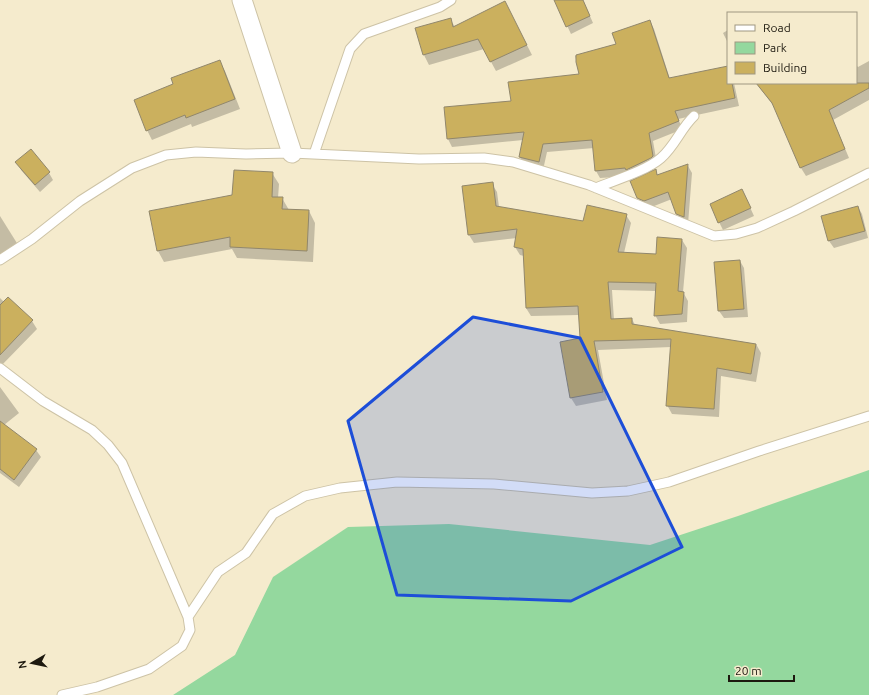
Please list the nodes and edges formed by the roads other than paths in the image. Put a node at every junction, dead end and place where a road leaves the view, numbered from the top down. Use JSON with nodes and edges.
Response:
{"nodes":[{"id":1,"x":242,"y":0,"type":"edge"},
{"id":2,"x":451,"y":0,"type":"edge"},
{"id":3,"x":694,"y":116,"type":"dead end"},
{"id":4,"x":292,"y":153,"type":"junction"},
{"id":5,"x":314,"y":154,"type":"junction"},
{"id":6,"x":869,"y":174,"type":"edge"},
{"id":7,"x":596,"y":188,"type":"junction"},
{"id":8,"x":0,"y":260,"type":"edge"},
{"id":9,"x":0,"y":368,"type":"edge"},
{"id":10,"x":869,"y":416,"type":"edge"},
{"id":11,"x":188,"y":617,"type":"junction"},
{"id":12,"x":62,"y":695,"type":"edge"}],
"edges":[{"from":1,"to":4,"type":"street"},
{"from":2,"to":5,"type":"lane"},
{"from":3,"to":7,"type":"lane"},
{"from":4,"to":5,"type":"lane"},
{"from":4,"to":8,"type":"lane"},
{"from":5,"to":7,"type":"lane"},
{"from":6,"to":7,"type":"lane"},
{"from":9,"to":11,"type":"lane"},
{"from":10,"to":11,"type":"lane"},
{"from":11,"to":12,"type":"lane"}]}
